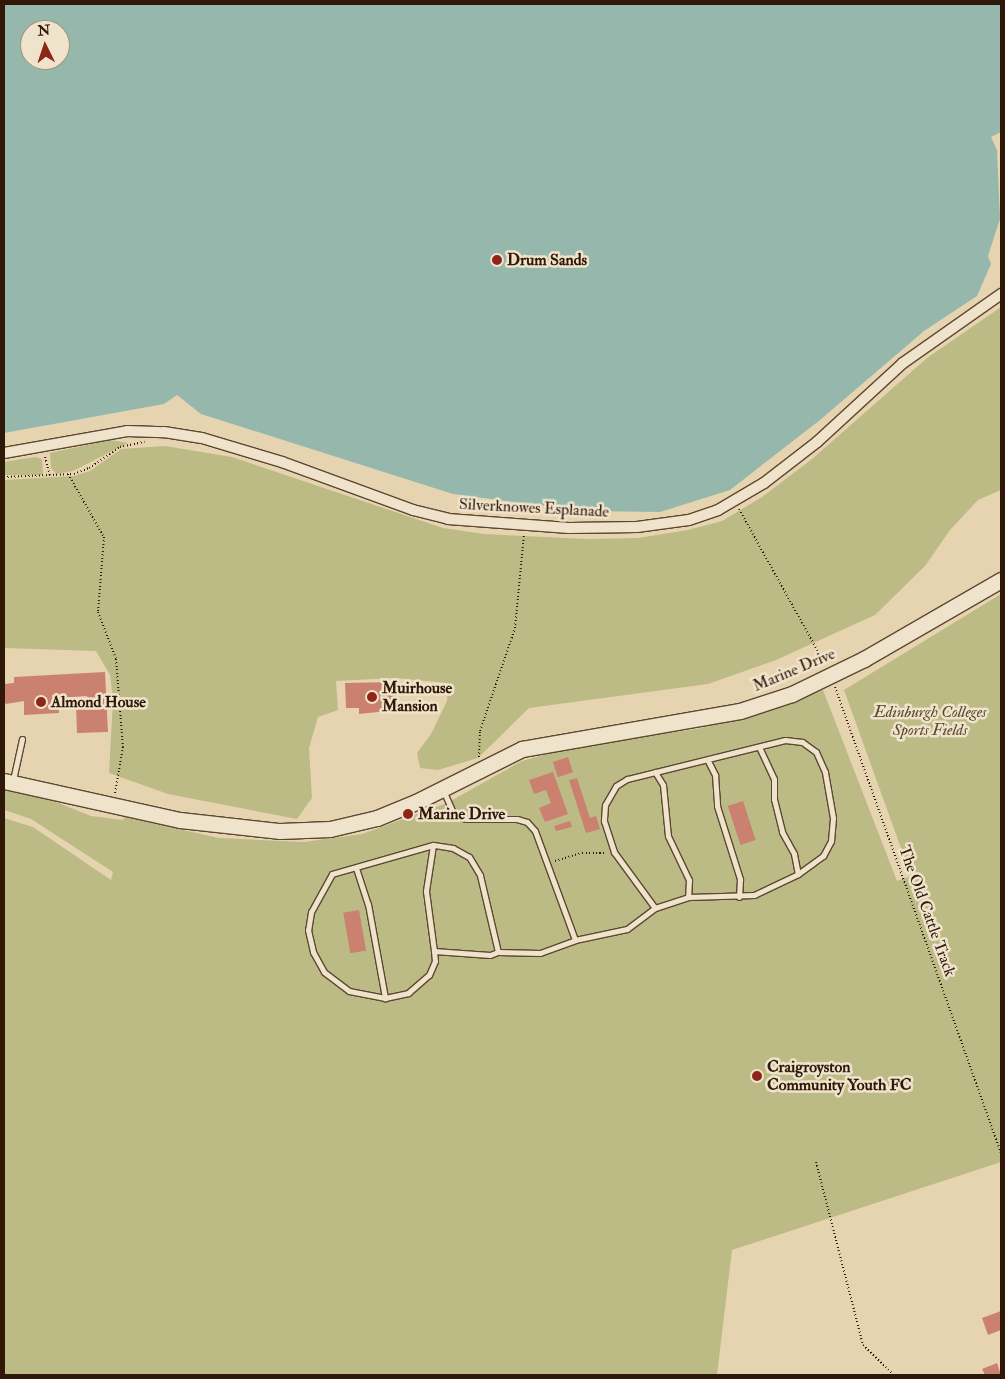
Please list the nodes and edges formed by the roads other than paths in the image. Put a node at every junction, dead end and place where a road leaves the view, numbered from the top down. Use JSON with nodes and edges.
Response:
{"nodes":[{"id":1,"x":1001,"y":294,"type":"edge"},
{"id":2,"x":4,"y":453,"type":"edge"},
{"id":3,"x":1001,"y":580,"type":"edge"},
{"id":4,"x":22,"y":739,"type":"dead end"},
{"id":5,"x":760,"y":749,"type":"junction"},
{"id":6,"x":708,"y":761,"type":"junction"},
{"id":7,"x":655,"y":772,"type":"junction"},
{"id":8,"x":8,"y":782,"type":"edge"},
{"id":9,"x":443,"y":789,"type":"junction"},
{"id":10,"x":433,"y":845,"type":"junction"},
{"id":11,"x":356,"y":868,"type":"junction"},
{"id":12,"x":798,"y":874,"type":"junction"},
{"id":13,"x":688,"y":897,"type":"junction"},
{"id":14,"x":739,"y":897,"type":"junction"},
{"id":15,"x":655,"y":908,"type":"junction"},
{"id":16,"x":575,"y":940,"type":"junction"},
{"id":17,"x":434,"y":951,"type":"junction"},
{"id":18,"x":498,"y":952,"type":"junction"},
{"id":19,"x":385,"y":998,"type":"junction"}],
"edges":[{"from":1,"to":2,"type":"street","name":"Silverknowes Esplanade"},
{"from":3,"to":9,"type":"street","name":"Marine Drive"},
{"from":4,"to":8,"type":"lane"},
{"from":5,"to":6,"type":"lane"},
{"from":5,"to":12,"type":"lane"},
{"from":5,"to":12,"type":"lane"},
{"from":6,"to":7,"type":"lane"},
{"from":6,"to":14,"type":"lane"},
{"from":7,"to":13,"type":"lane"},
{"from":7,"to":15,"type":"lane"},
{"from":8,"to":9,"type":"street","name":"Marine Drive"},
{"from":9,"to":16,"type":"lane"},
{"from":10,"to":11,"type":"lane"},
{"from":10,"to":17,"type":"lane"},
{"from":10,"to":18,"type":"lane"},
{"from":11,"to":19,"type":"lane"},
{"from":11,"to":19,"type":"lane"},
{"from":12,"to":14,"type":"lane"},
{"from":13,"to":14,"type":"lane"},
{"from":13,"to":15,"type":"lane"},
{"from":15,"to":16,"type":"lane"},
{"from":16,"to":18,"type":"lane"},
{"from":17,"to":18,"type":"lane"},
{"from":17,"to":19,"type":"lane"}]}
